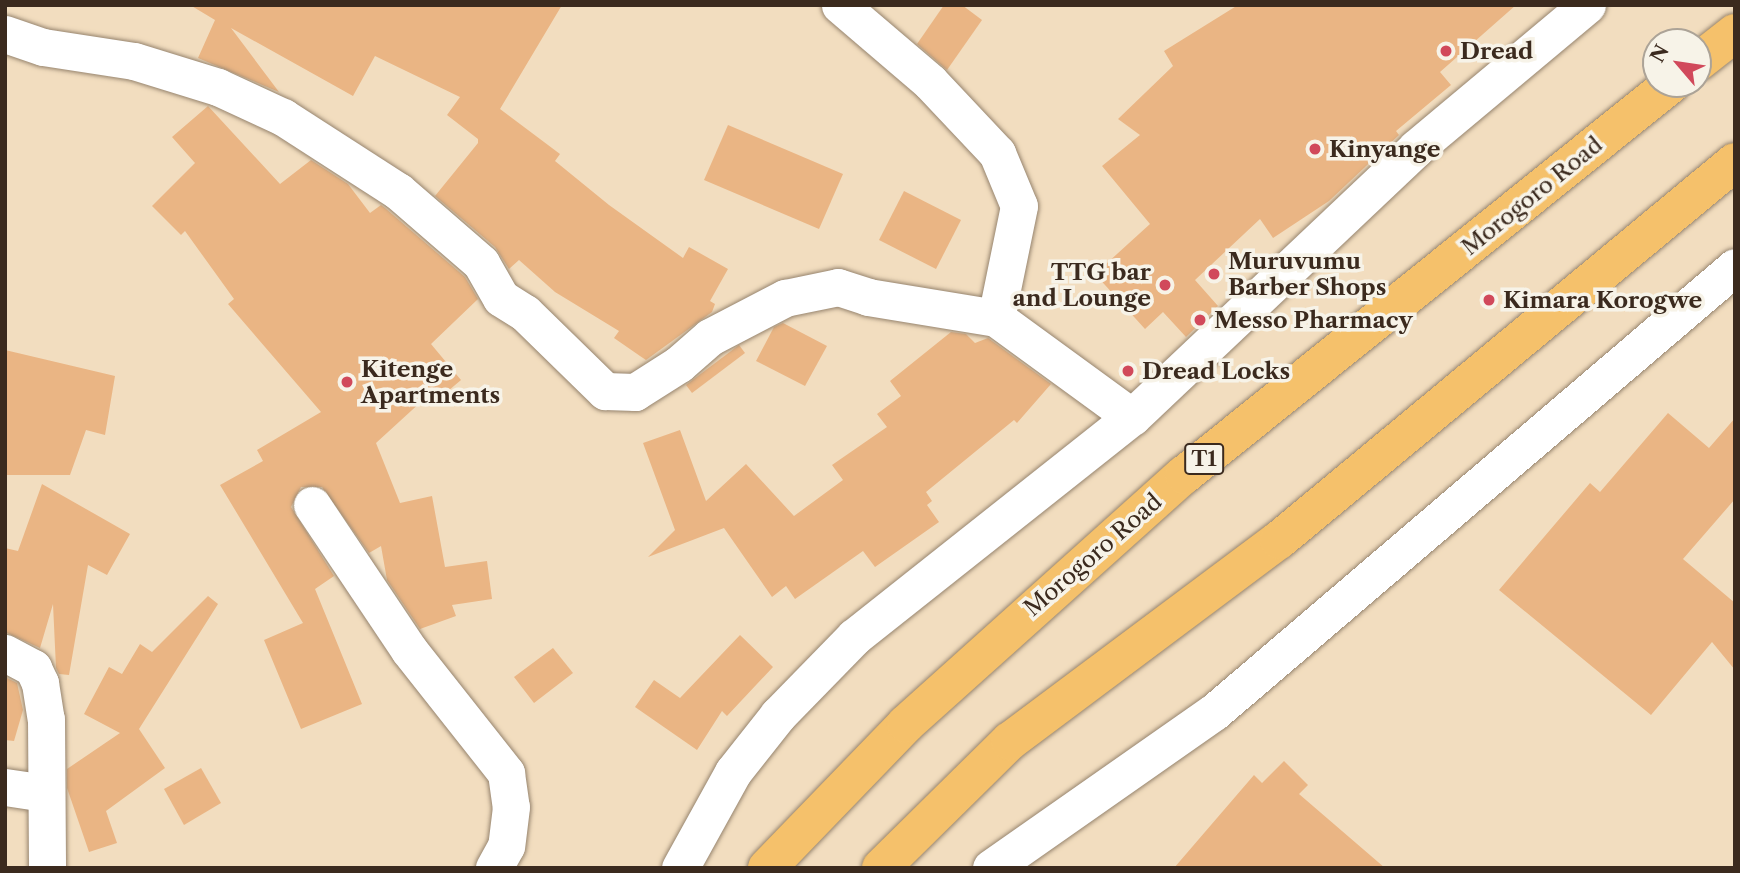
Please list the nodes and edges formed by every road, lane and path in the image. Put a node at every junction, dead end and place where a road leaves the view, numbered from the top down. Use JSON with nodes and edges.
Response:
{"nodes":[{"id":1,"x":840,"y":5,"type":"edge"},
{"id":2,"x":1587,"y":5,"type":"edge"},
{"id":3,"x":1735,"y":33,"type":"edge"},
{"id":4,"x":5,"y":34,"type":"edge"},
{"id":5,"x":1712,"y":51,"type":"edge"},
{"id":6,"x":1654,"y":98,"type":"edge"},
{"id":7,"x":1735,"y":162,"type":"edge"},
{"id":8,"x":1735,"y":267,"type":"edge"},
{"id":9,"x":996,"y":318,"type":"junction"},
{"id":10,"x":1132,"y":417,"type":"junction"},
{"id":11,"x":312,"y":505,"type":"dead end"},
{"id":12,"x":5,"y":653,"type":"edge"},
{"id":13,"x":5,"y":787,"type":"edge"},
{"id":14,"x":45,"y":793,"type":"junction"},
{"id":15,"x":47,"y":868,"type":"edge"},
{"id":16,"x":494,"y":868,"type":"edge"},
{"id":17,"x":680,"y":868,"type":"edge"},
{"id":18,"x":767,"y":868,"type":"edge"},
{"id":19,"x":881,"y":868,"type":"edge"},
{"id":20,"x":991,"y":868,"type":"edge"}],
"edges":[{"from":1,"to":9,"type":"street"},
{"from":2,"to":10,"type":"street"},
{"from":3,"to":5,"type":"highway"},
{"from":4,"to":9,"type":"street"},
{"from":6,"to":18,"type":"highway","name":"Morogoro Road","number":"T1"},
{"from":7,"to":19,"type":"highway"},
{"from":8,"to":20,"type":"street"},
{"from":9,"to":10,"type":"street"},
{"from":10,"to":17,"type":"street"},
{"from":11,"to":16,"type":"street"},
{"from":12,"to":14,"type":"street"},
{"from":13,"to":14,"type":"street"},
{"from":14,"to":15,"type":"street"}]}
